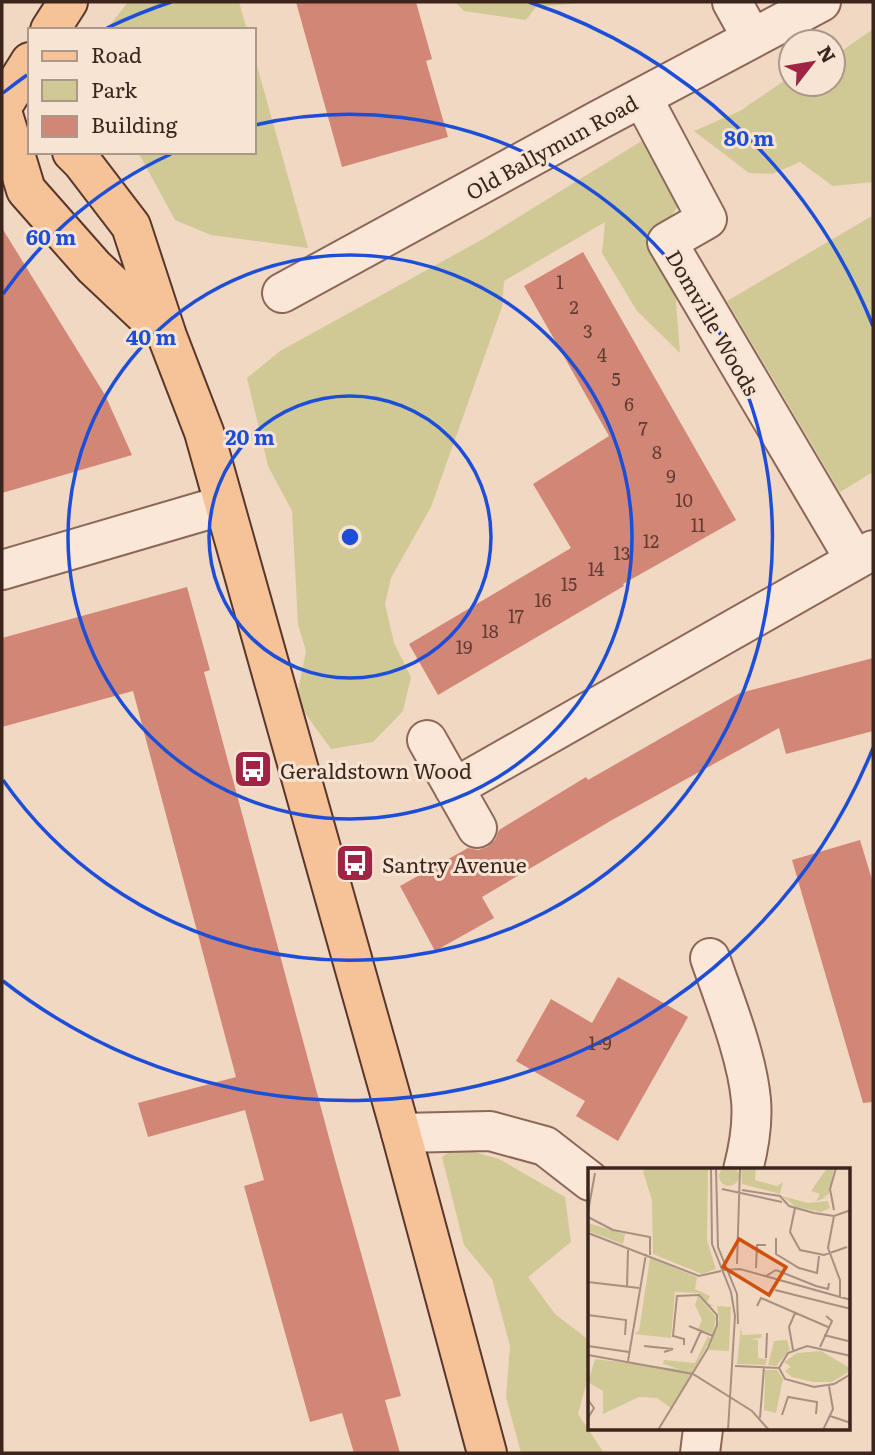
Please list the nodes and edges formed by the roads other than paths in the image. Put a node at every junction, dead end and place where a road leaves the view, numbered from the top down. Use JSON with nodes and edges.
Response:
{"nodes":[{"id":1,"x":68,"y":2,"type":"edge"},
{"id":2,"x":732,"y":2,"type":"edge"},
{"id":3,"x":821,"y":2,"type":"edge"},
{"id":4,"x":51,"y":28,"type":"edge"},
{"id":5,"x":752,"y":38,"type":"junction"},
{"id":6,"x":28,"y":65,"type":"edge"},
{"id":7,"x":642,"y":97,"type":"junction"},
{"id":8,"x":2,"y":109,"type":"edge"},
{"id":9,"x":28,"y":125,"type":"edge"},
{"id":10,"x":74,"y":154,"type":"edge"},
{"id":11,"x":282,"y":293,"type":"dead end"},
{"id":12,"x":167,"y":336,"type":"junction"},
{"id":13,"x":224,"y":505,"type":"junction"},
{"id":14,"x":864,"y":555,"type":"edge"},
{"id":15,"x":2,"y":570,"type":"edge"},
{"id":16,"x":426,"y":740,"type":"dead end"},
{"id":17,"x":454,"y":788,"type":"junction"},
{"id":18,"x":477,"y":828,"type":"dead end"},
{"id":19,"x":710,"y":958,"type":"dead end"},
{"id":20,"x":401,"y":1133,"type":"junction"},
{"id":21,"x":744,"y":1168,"type":"edge"},
{"id":22,"x":588,"y":1179,"type":"edge"},
{"id":23,"x":703,"y":1430,"type":"edge"},
{"id":24,"x":487,"y":1453,"type":"edge"},
{"id":25,"x":700,"y":1453,"type":"edge"}],
"edges":[{"from":1,"to":4,"type":"main road"},
{"from":2,"to":5,"type":"street"},
{"from":3,"to":5,"type":"street","name":"Old Ballymun Road"},
{"from":5,"to":7,"type":"street","name":"Old Ballymun Road"},
{"from":6,"to":8,"type":"main road"},
{"from":7,"to":11,"type":"street","name":"Old Ballymun Road"},
{"from":7,"to":14,"type":"street","name":"Domville Woods"},
{"from":8,"to":9,"type":"main road"},
{"from":8,"to":12,"type":"main road"},
{"from":10,"to":12,"type":"main road"},
{"from":12,"to":13,"type":"main road"},
{"from":13,"to":15,"type":"street"},
{"from":13,"to":20,"type":"main road"},
{"from":14,"to":17,"type":"street","name":"Domville Woods"},
{"from":16,"to":17,"type":"street"},
{"from":17,"to":18,"type":"street"},
{"from":19,"to":21,"type":"street"},
{"from":20,"to":22,"type":"street"},
{"from":20,"to":24,"type":"main road"},
{"from":23,"to":25,"type":"street"}]}
